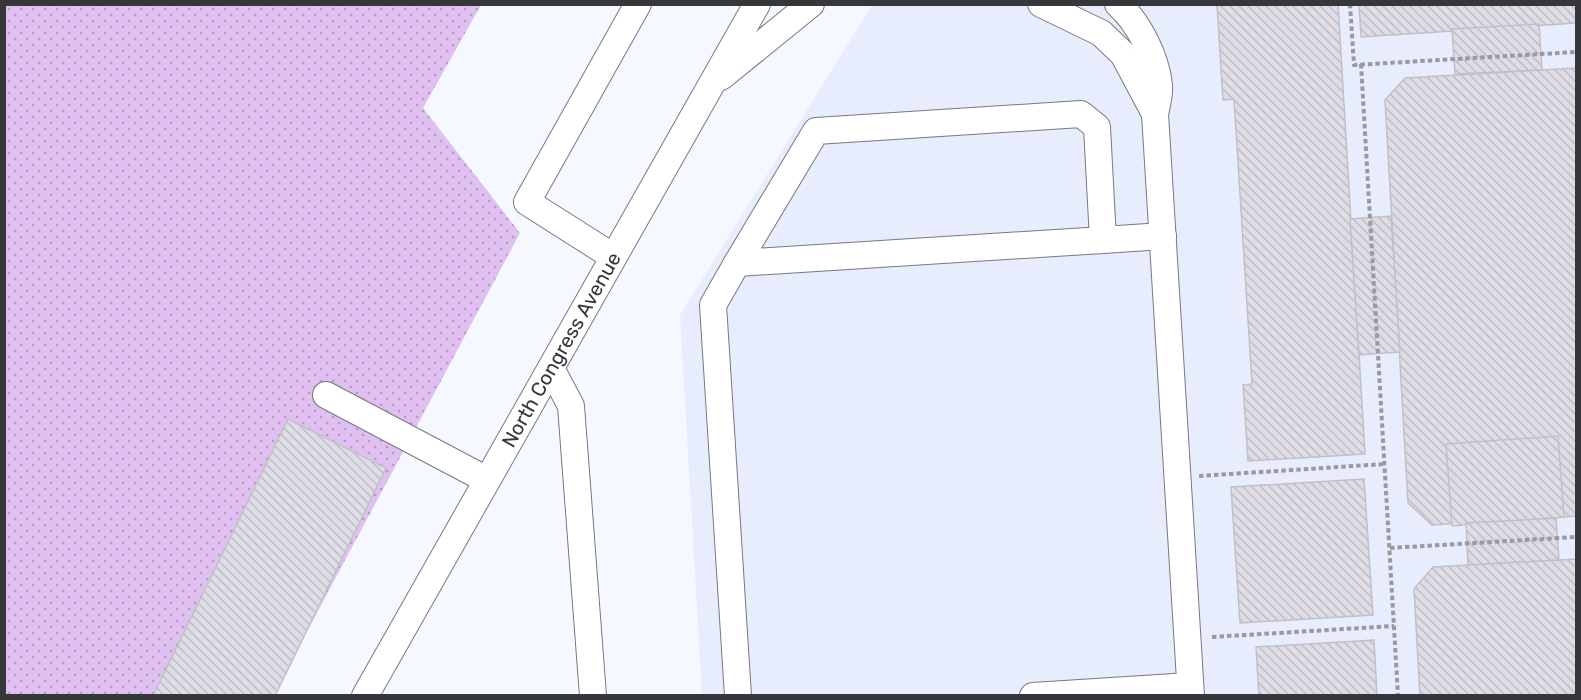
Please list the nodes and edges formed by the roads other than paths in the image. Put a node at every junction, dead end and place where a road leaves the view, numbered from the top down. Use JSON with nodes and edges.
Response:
{"nodes":[{"id":1,"x":638,"y":4,"type":"edge"},
{"id":2,"x":757,"y":4,"type":"edge"},
{"id":3,"x":811,"y":4,"type":"edge"},
{"id":4,"x":1041,"y":4,"type":"edge"},
{"id":5,"x":1101,"y":4,"type":"edge"},
{"id":6,"x":1118,"y":4,"type":"edge"},
{"id":7,"x":1086,"y":26,"type":"junction"},
{"id":8,"x":710,"y":87,"type":"junction"},
{"id":9,"x":1155,"y":114,"type":"junction"},
{"id":10,"x":1163,"y":236,"type":"junction"},
{"id":11,"x":1103,"y":240,"type":"junction"},
{"id":12,"x":612,"y":256,"type":"junction"},
{"id":13,"x":737,"y":263,"type":"junction"},
{"id":14,"x":551,"y":368,"type":"junction"},
{"id":15,"x":326,"y":395,"type":"dead end"},
{"id":16,"x":487,"y":480,"type":"junction"},
{"id":17,"x":1190,"y":691,"type":"edge"},
{"id":18,"x":365,"y":696,"type":"edge"},
{"id":19,"x":593,"y":696,"type":"edge"},
{"id":20,"x":738,"y":696,"type":"edge"},
{"id":21,"x":1033,"y":696,"type":"edge"}],
"edges":[{"from":1,"to":12,"type":"street"},
{"from":2,"to":8,"type":"street","name":"North Congress Avenue"},
{"from":3,"to":8,"type":"street"},
{"from":4,"to":7,"type":"street"},
{"from":5,"to":7,"type":"street"},
{"from":6,"to":9,"type":"street"},
{"from":7,"to":9,"type":"street"},
{"from":8,"to":12,"type":"street","name":"North Congress Avenue"},
{"from":9,"to":10,"type":"street"},
{"from":10,"to":11,"type":"street"},
{"from":10,"to":17,"type":"street"},
{"from":11,"to":13,"type":"street"},
{"from":11,"to":13,"type":"street"},
{"from":12,"to":14,"type":"street","name":"North Congress Avenue"},
{"from":13,"to":20,"type":"street"},
{"from":14,"to":16,"type":"street","name":"North Congress Avenue"},
{"from":14,"to":19,"type":"street"},
{"from":15,"to":16,"type":"street"},
{"from":16,"to":18,"type":"street","name":"North Congress Avenue"},
{"from":17,"to":21,"type":"street"}]}
